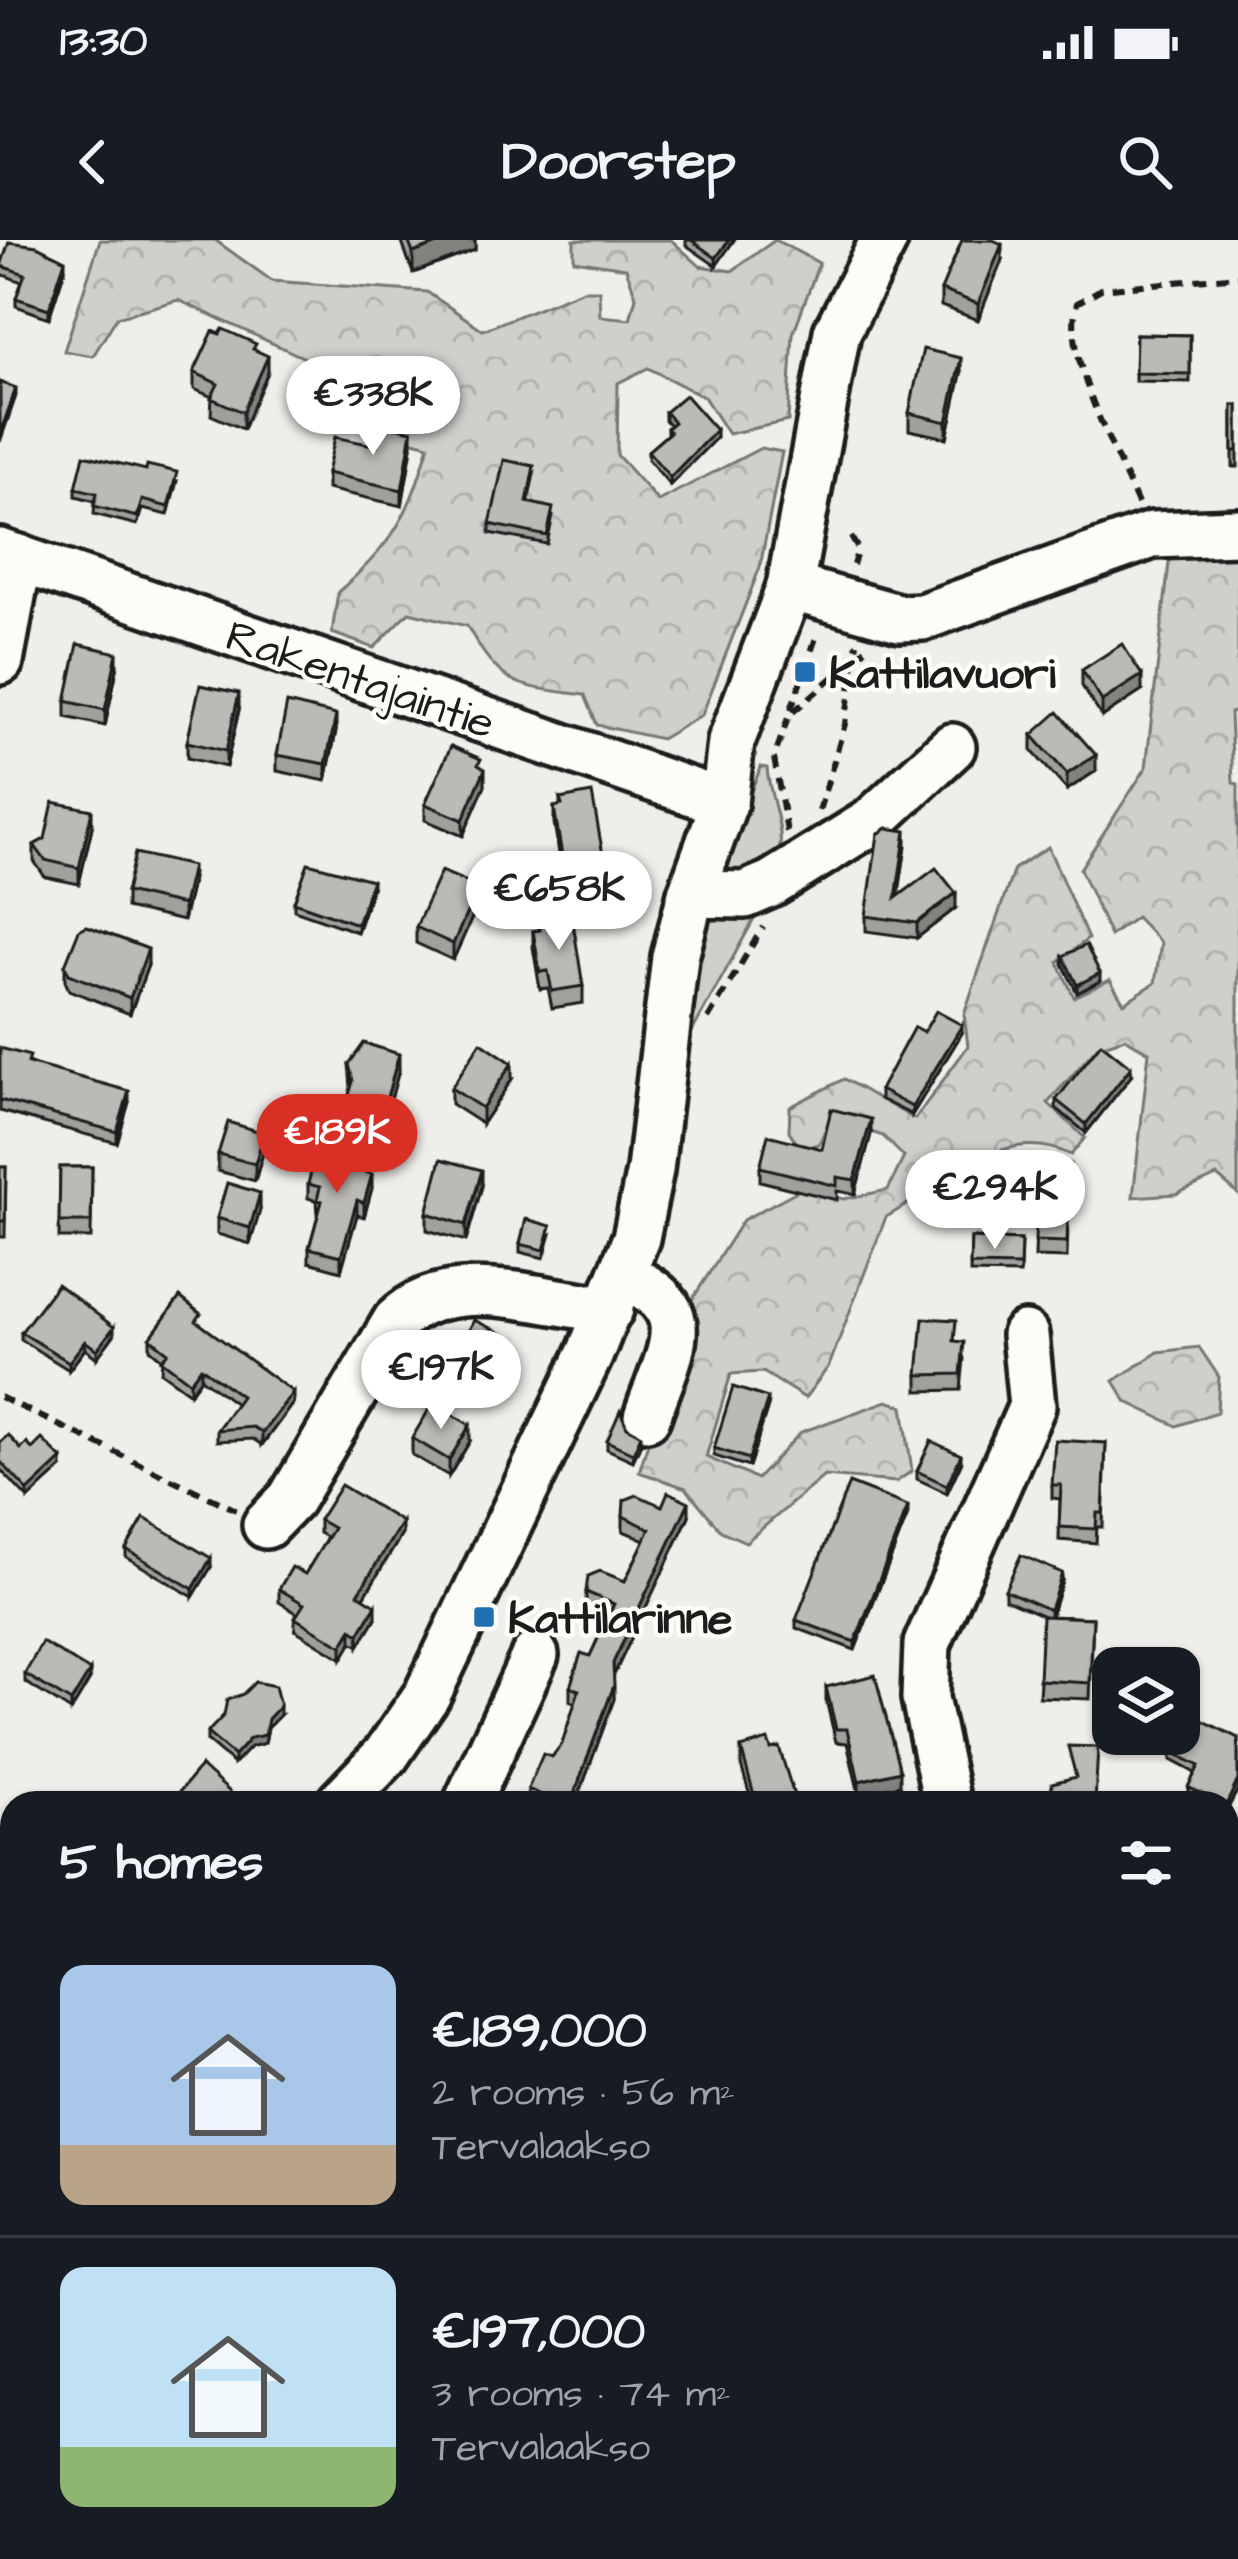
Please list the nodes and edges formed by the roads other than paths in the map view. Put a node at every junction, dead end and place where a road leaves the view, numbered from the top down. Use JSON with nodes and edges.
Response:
{"nodes":[{"id":1,"x":884,"y":240,"type":"edge"},
{"id":2,"x":1238,"y":532,"type":"edge"},
{"id":3,"x":9,"y":555,"type":"edge"},
{"id":4,"x":822,"y":601,"type":"junction"},
{"id":5,"x":0,"y":661,"type":"edge"},
{"id":6,"x":952,"y":747,"type":"dead end"},
{"id":7,"x":724,"y":803,"type":"junction"},
{"id":8,"x":691,"y":894,"type":"junction"},
{"id":9,"x":616,"y":1293,"type":"junction"},
{"id":10,"x":1025,"y":1336,"type":"dead end"},
{"id":11,"x":646,"y":1417,"type":"dead end"},
{"id":12,"x":266,"y":1525,"type":"road end"},
{"id":13,"x":535,"y":1655,"type":"dead end"},
{"id":14,"x":352,"y":1791,"type":"edge"},
{"id":15,"x":473,"y":1791,"type":"edge"},
{"id":16,"x":945,"y":1791,"type":"edge"}],
"edges":[{"from":1,"to":4,"type":"street"},
{"from":2,"to":4,"type":"street"},
{"from":3,"to":5,"type":"street"},
{"from":3,"to":7,"type":"street","name":"Rakentajaintie"},
{"from":4,"to":7,"type":"street"},
{"from":6,"to":8,"type":"street"},
{"from":7,"to":8,"type":"street"},
{"from":8,"to":9,"type":"street"},
{"from":9,"to":11,"type":"street"},
{"from":9,"to":12,"type":"street"},
{"from":9,"to":14,"type":"street"},
{"from":10,"to":16,"type":"street"},
{"from":13,"to":15,"type":"street"}]}
